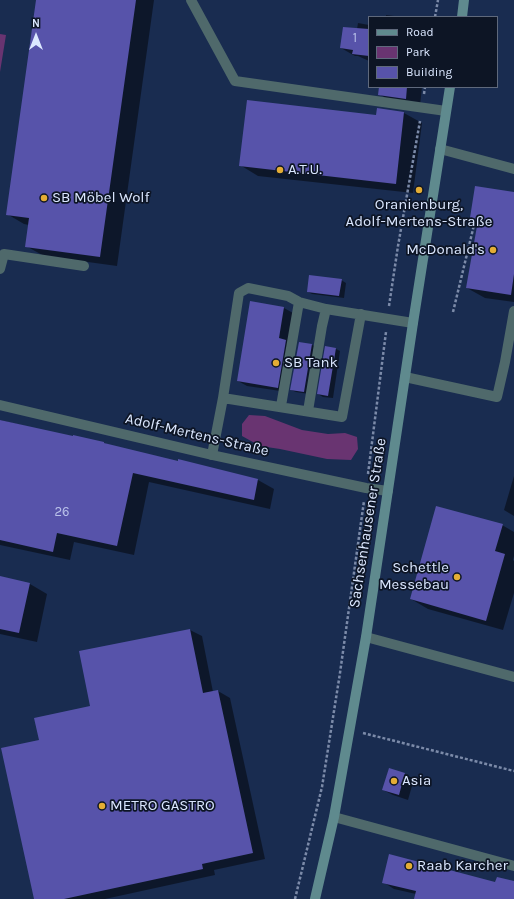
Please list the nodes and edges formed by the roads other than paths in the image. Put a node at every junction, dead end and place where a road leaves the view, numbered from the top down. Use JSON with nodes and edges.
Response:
{"nodes":[{"id":1,"x":191,"y":0,"type":"edge"},
{"id":2,"x":464,"y":0,"type":"edge"},
{"id":3,"x":462,"y":16,"type":"edge"},
{"id":4,"x":450,"y":88,"type":"edge"},
{"id":5,"x":446,"y":111,"type":"junction"},
{"id":6,"x":440,"y":149,"type":"junction"},
{"id":7,"x":514,"y":169,"type":"edge"},
{"id":8,"x":84,"y":266,"type":"dead end"},
{"id":9,"x":0,"y":269,"type":"edge"},
{"id":10,"x":299,"y":302,"type":"junction"},
{"id":11,"x":326,"y":308,"type":"junction"},
{"id":12,"x":514,"y":311,"type":"edge"},
{"id":13,"x":361,"y":314,"type":"junction"},
{"id":14,"x":413,"y":323,"type":"junction"},
{"id":15,"x":405,"y":377,"type":"junction"},
{"id":16,"x":223,"y":398,"type":"junction"},
{"id":17,"x":0,"y":405,"type":"edge"},
{"id":18,"x":280,"y":406,"type":"junction"},
{"id":19,"x":308,"y":411,"type":"junction"},
{"id":20,"x":212,"y":455,"type":"junction"},
{"id":21,"x":388,"y":491,"type":"junction"},
{"id":22,"x":366,"y":637,"type":"junction"},
{"id":23,"x":514,"y":677,"type":"edge"},
{"id":24,"x":334,"y":817,"type":"junction"},
{"id":25,"x":514,"y":866,"type":"edge"},
{"id":26,"x":315,"y":899,"type":"edge"}],
"edges":[{"from":1,"to":5,"type":"street"},
{"from":2,"to":3,"type":"main road"},
{"from":4,"to":5,"type":"main road","name":"Sachsenhausener Straße"},
{"from":5,"to":6,"type":"main road","name":"Sachsenhausener Straße"},
{"from":6,"to":7,"type":"street"},
{"from":6,"to":14,"type":"main road","name":"Sachsenhausener Straße"},
{"from":8,"to":9,"type":"street"},
{"from":10,"to":11,"type":"street"},
{"from":10,"to":16,"type":"street"},
{"from":10,"to":18,"type":"street"},
{"from":11,"to":13,"type":"street"},
{"from":11,"to":19,"type":"street"},
{"from":12,"to":15,"type":"street"},
{"from":13,"to":14,"type":"street"},
{"from":13,"to":19,"type":"street"},
{"from":14,"to":15,"type":"main road","name":"Sachsenhausener Straße"},
{"from":15,"to":21,"type":"main road","name":"Sachsenhausener Straße"},
{"from":16,"to":18,"type":"street"},
{"from":16,"to":20,"type":"street"},
{"from":17,"to":20,"type":"street","name":"Adolf-Mertens-Straße"},
{"from":18,"to":19,"type":"street"},
{"from":20,"to":21,"type":"street","name":"Adolf-Mertens-Straße"},
{"from":21,"to":22,"type":"main road","name":"Sachsenhausener Straße"},
{"from":22,"to":23,"type":"street"},
{"from":22,"to":24,"type":"main road","name":"Sachsenhausener Straße"},
{"from":24,"to":25,"type":"street"},
{"from":24,"to":26,"type":"main road","name":"Sachsenhausener Straße"}]}
